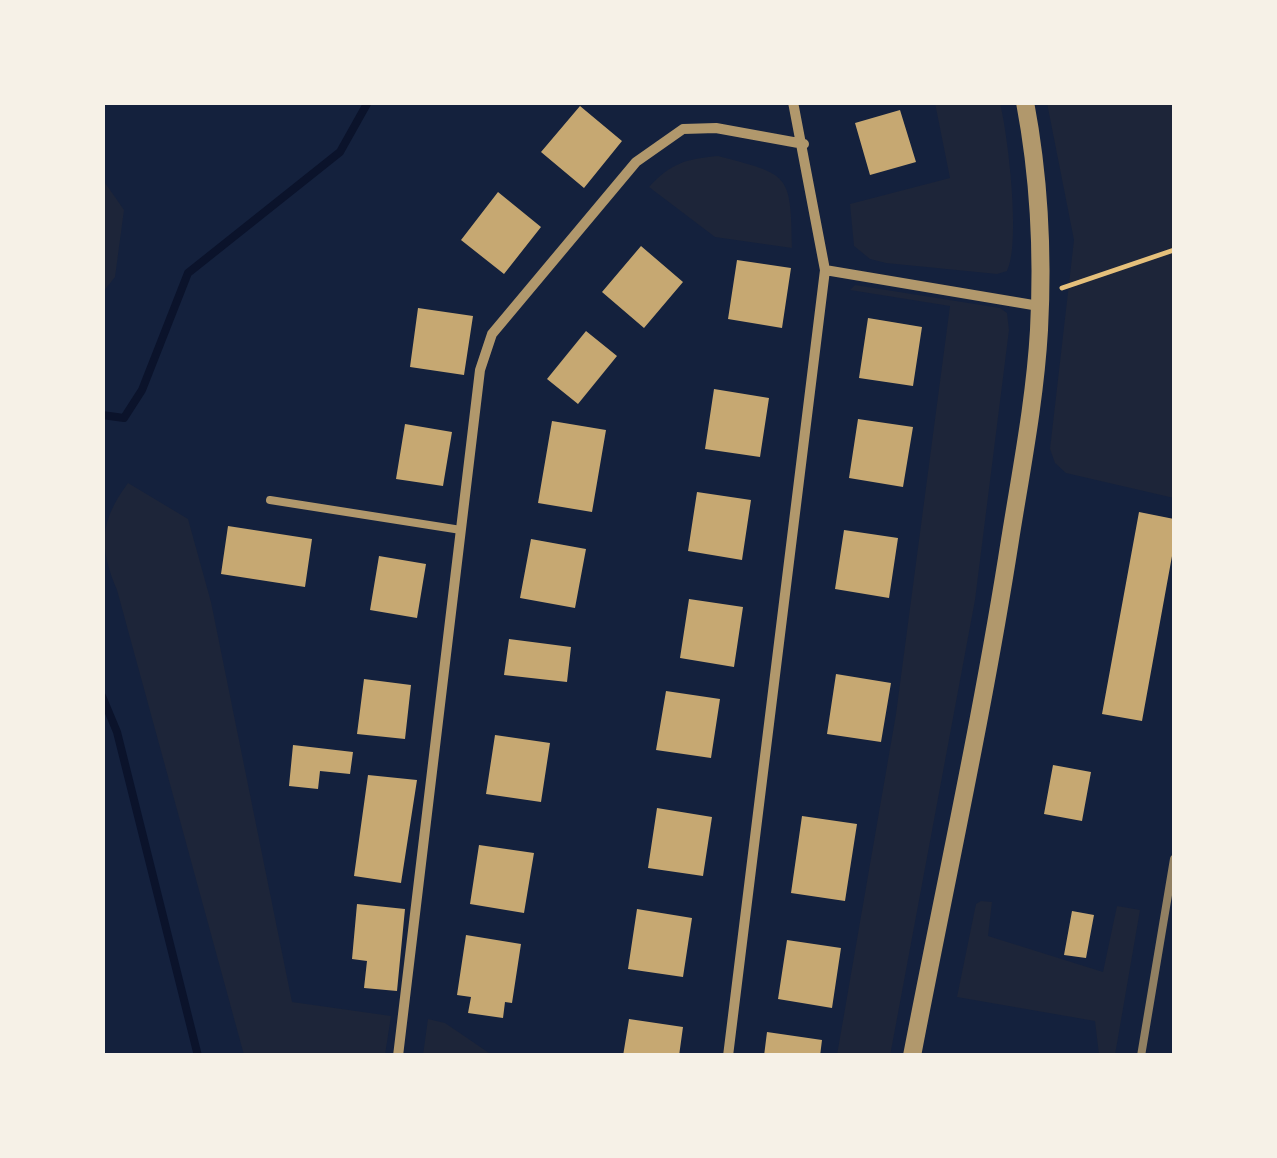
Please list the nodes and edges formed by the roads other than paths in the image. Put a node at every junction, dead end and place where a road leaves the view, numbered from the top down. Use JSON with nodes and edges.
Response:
{"nodes":[{"id":1,"x":793,"y":102,"type":"edge"},
{"id":2,"x":1025,"y":102,"type":"edge"},
{"id":3,"x":804,"y":144,"type":"junction"},
{"id":4,"x":825,"y":270,"type":"junction"},
{"id":5,"x":1039,"y":306,"type":"junction"},
{"id":6,"x":270,"y":500,"type":"dead end"},
{"id":7,"x":461,"y":530,"type":"junction"},
{"id":8,"x":398,"y":1056,"type":"edge"},
{"id":9,"x":728,"y":1056,"type":"edge"},
{"id":10,"x":912,"y":1056,"type":"edge"}],
"edges":[{"from":1,"to":3,"type":"street"},
{"from":2,"to":5,"type":"street"},
{"from":3,"to":4,"type":"street"},
{"from":3,"to":7,"type":"street"},
{"from":4,"to":5,"type":"street"},
{"from":4,"to":9,"type":"street"},
{"from":5,"to":10,"type":"street"},
{"from":6,"to":7,"type":"lane"},
{"from":7,"to":8,"type":"street"}]}
